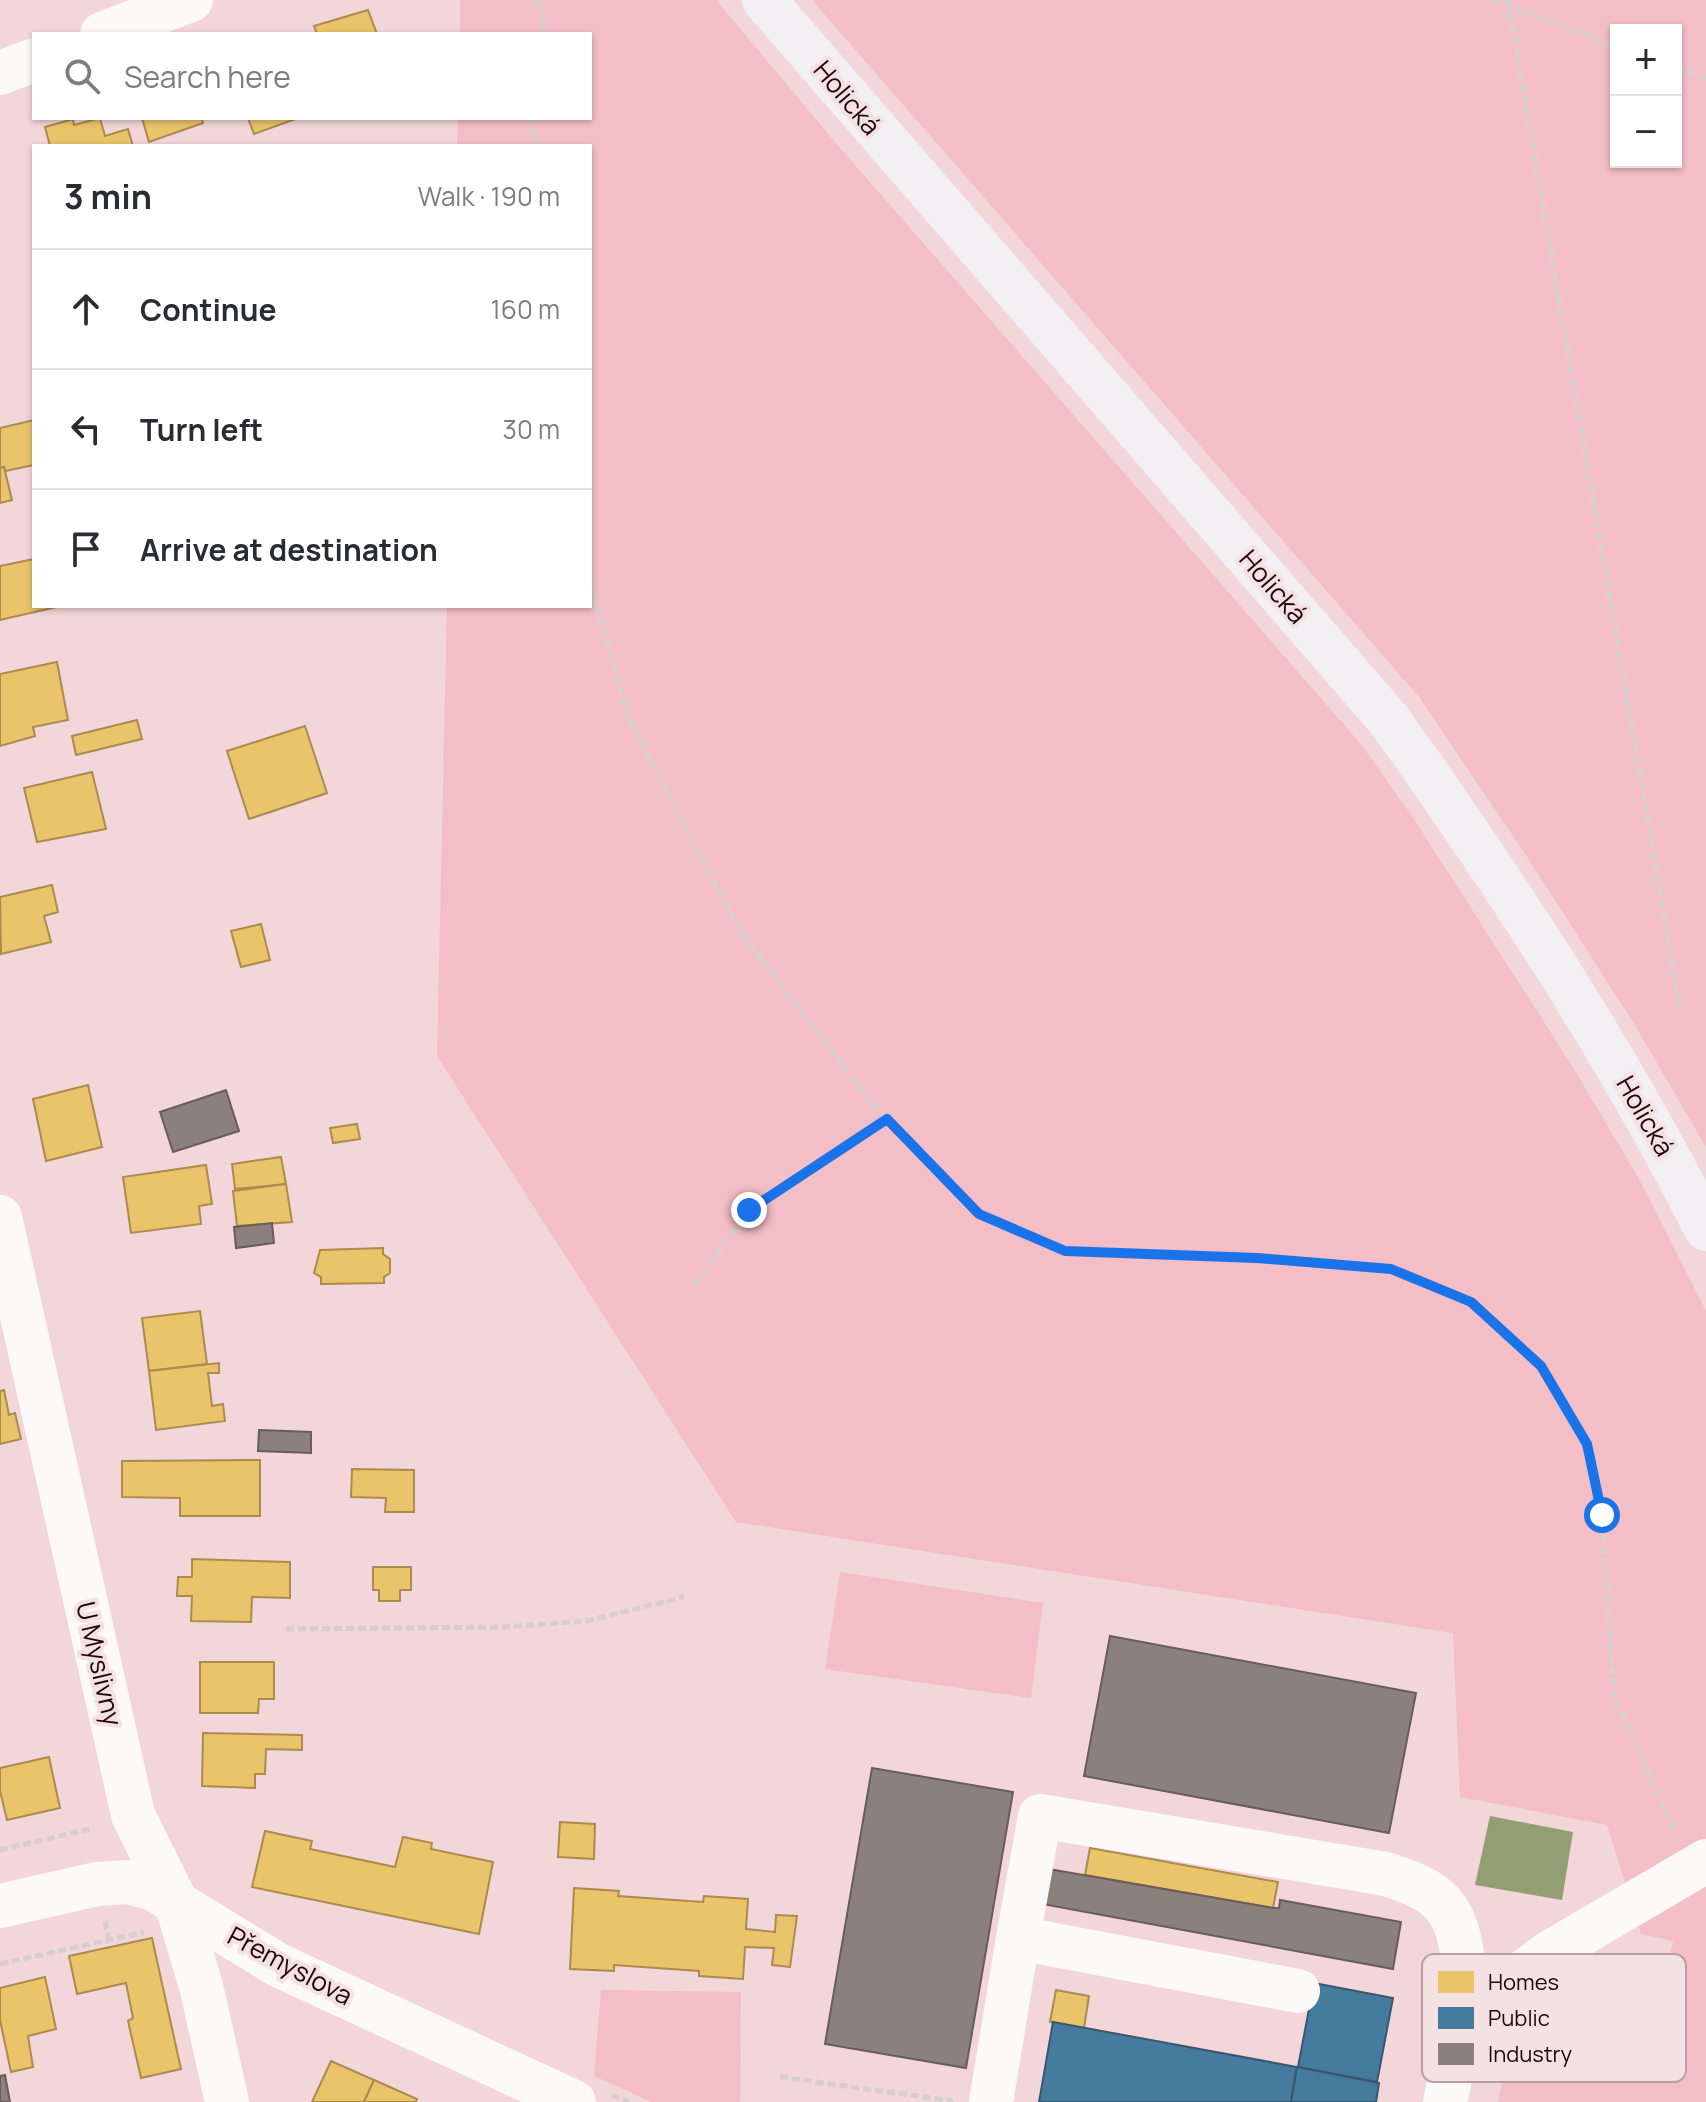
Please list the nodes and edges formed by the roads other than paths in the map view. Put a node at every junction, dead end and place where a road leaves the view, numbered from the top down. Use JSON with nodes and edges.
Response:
{"nodes":[{"id":1,"x":191,"y":0,"type":"edge"},
{"id":2,"x":764,"y":0,"type":"edge"},
{"id":3,"x":107,"y":32,"type":"edge"},
{"id":4,"x":32,"y":61,"type":"edge"},
{"id":5,"x":0,"y":73,"type":"edge"},
{"id":6,"x":0,"y":1217,"type":"edge"},
{"id":7,"x":1706,"y":1229,"type":"edge"},
{"id":8,"x":1699,"y":1865,"type":"edge"},
{"id":9,"x":0,"y":1906,"type":"edge"},
{"id":10,"x":165,"y":1917,"type":"junction"},
{"id":11,"x":1018,"y":1938,"type":"junction"},
{"id":12,"x":1460,"y":1954,"type":"edge"},
{"id":13,"x":1579,"y":1954,"type":"edge"},
{"id":14,"x":1298,"y":1991,"type":"dead end"},
{"id":15,"x":1449,"y":2082,"type":"edge"},
{"id":16,"x":991,"y":2100,"type":"edge"},
{"id":17,"x":227,"y":2102,"type":"edge"},
{"id":18,"x":574,"y":2102,"type":"edge"},
{"id":19,"x":1445,"y":2102,"type":"edge"}],
"edges":[{"from":1,"to":3,"type":"street"},
{"from":2,"to":7,"type":"main road","name":"Holická"},
{"from":4,"to":5,"type":"street"},
{"from":6,"to":10,"type":"street","name":"U Myslivny"},
{"from":8,"to":13,"type":"street"},
{"from":9,"to":10,"type":"street","name":"Přemyslova"},
{"from":10,"to":17,"type":"street","name":"U Myslivny"},
{"from":10,"to":18,"type":"street","name":"Přemyslova"},
{"from":11,"to":12,"type":"street"},
{"from":11,"to":14,"type":"street"},
{"from":11,"to":16,"type":"street"},
{"from":15,"to":19,"type":"street"}]}
